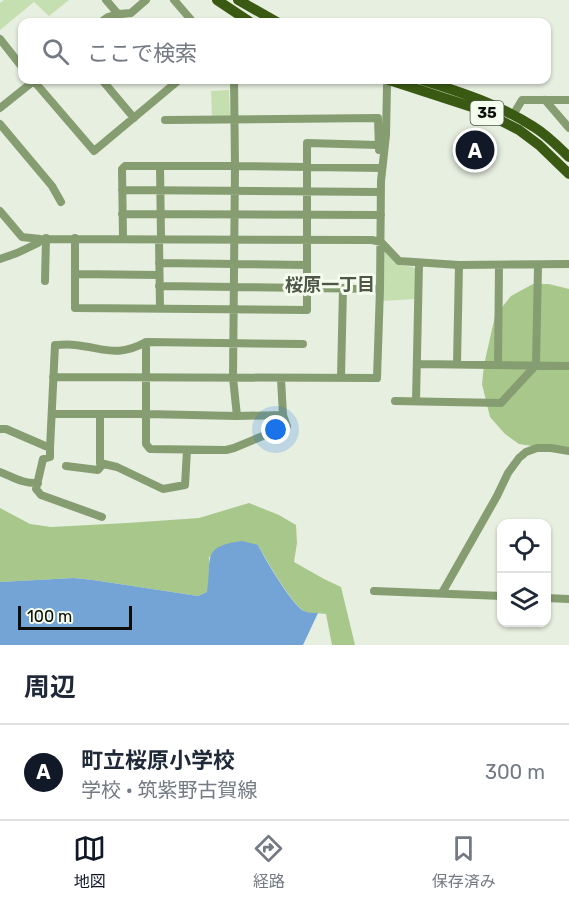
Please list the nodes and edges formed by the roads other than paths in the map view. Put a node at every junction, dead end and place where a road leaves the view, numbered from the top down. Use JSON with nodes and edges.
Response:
{"nodes":[{"id":1,"x":106,"y":0,"type":"edge"},
{"id":2,"x":146,"y":0,"type":"edge"},
{"id":3,"x":174,"y":0,"type":"edge"},
{"id":4,"x":217,"y":0,"type":"edge"},
{"id":5,"x":238,"y":0,"type":"edge"},
{"id":6,"x":118,"y":14,"type":"junction"},
{"id":7,"x":107,"y":18,"type":"edge"},
{"id":8,"x":122,"y":18,"type":"edge"},
{"id":9,"x":190,"y":18,"type":"edge"},
{"id":10,"x":244,"y":18,"type":"edge"},
{"id":11,"x":270,"y":18,"type":"edge"},
{"id":12,"x":0,"y":39,"type":"edge"},
{"id":13,"x":18,"y":62,"type":"edge"},
{"id":14,"x":29,"y":84,"type":"edge"},
{"id":15,"x":37,"y":84,"type":"edge"},
{"id":16,"x":105,"y":84,"type":"edge"},
{"id":17,"x":172,"y":84,"type":"edge"},
{"id":18,"x":234,"y":84,"type":"edge"},
{"id":19,"x":388,"y":84,"type":"edge"},
{"id":20,"x":401,"y":84,"type":"edge"},
{"id":21,"x":434,"y":84,"type":"edge"},
{"id":22,"x":545,"y":100,"type":"junction"},
{"id":23,"x":569,"y":100,"type":"edge"},
{"id":24,"x":0,"y":108,"type":"edge"},
{"id":25,"x":513,"y":115,"type":"junction"},
{"id":26,"x":134,"y":118,"type":"junction"},
{"id":27,"x":165,"y":120,"type":"dead end"},
{"id":28,"x":234,"y":120,"type":"junction"},
{"id":29,"x":0,"y":124,"type":"edge"},
{"id":30,"x":569,"y":128,"type":"edge"},
{"id":31,"x":378,"y":145,"type":"junction"},
{"id":32,"x":569,"y":157,"type":"edge"},
{"id":33,"x":383,"y":158,"type":"junction"},
{"id":34,"x":160,"y":166,"type":"junction"},
{"id":35,"x":235,"y":166,"type":"junction"},
{"id":36,"x":307,"y":167,"type":"junction"},
{"id":37,"x":382,"y":168,"type":"junction"},
{"id":38,"x":569,"y":174,"type":"edge"},
{"id":39,"x":122,"y":190,"type":"junction"},
{"id":40,"x":161,"y":191,"type":"junction"},
{"id":41,"x":235,"y":191,"type":"junction"},
{"id":42,"x":307,"y":192,"type":"junction"},
{"id":43,"x":381,"y":192,"type":"junction"},
{"id":44,"x":62,"y":202,"type":"dead end"},
{"id":45,"x":0,"y":211,"type":"edge"},
{"id":46,"x":122,"y":214,"type":"junction"},
{"id":47,"x":161,"y":214,"type":"junction"},
{"id":48,"x":235,"y":214,"type":"junction"},
{"id":49,"x":307,"y":215,"type":"junction"},
{"id":50,"x":381,"y":215,"type":"junction"},
{"id":51,"x":43,"y":238,"type":"junction"},
{"id":52,"x":75,"y":238,"type":"junction"},
{"id":53,"x":123,"y":238,"type":"junction"},
{"id":54,"x":160,"y":239,"type":"junction"},
{"id":55,"x":235,"y":239,"type":"junction"},
{"id":56,"x":307,"y":239,"type":"junction"},
{"id":57,"x":381,"y":242,"type":"junction"},
{"id":58,"x":0,"y":260,"type":"edge"},
{"id":59,"x":159,"y":263,"type":"junction"},
{"id":60,"x":235,"y":264,"type":"junction"},
{"id":61,"x":419,"y":264,"type":"junction"},
{"id":62,"x":569,"y":264,"type":"edge"},
{"id":63,"x":307,"y":265,"type":"junction"},
{"id":64,"x":459,"y":265,"type":"junction"},
{"id":65,"x":499,"y":265,"type":"junction"},
{"id":66,"x":538,"y":265,"type":"junction"},
{"id":67,"x":75,"y":274,"type":"junction"},
{"id":68,"x":159,"y":275,"type":"junction"},
{"id":69,"x":45,"y":281,"type":"dead end"},
{"id":70,"x":159,"y":286,"type":"junction"},
{"id":71,"x":235,"y":286,"type":"junction"},
{"id":72,"x":307,"y":287,"type":"junction"},
{"id":73,"x":343,"y":288,"type":"junction"},
{"id":74,"x":380,"y":288,"type":"junction"},
{"id":75,"x":160,"y":308,"type":"junction"},
{"id":76,"x":235,"y":310,"type":"junction"},
{"id":77,"x":146,"y":342,"type":"junction"},
{"id":78,"x":234,"y":343,"type":"junction"},
{"id":79,"x":303,"y":344,"type":"dead end"},
{"id":80,"x":417,"y":364,"type":"junction"},
{"id":81,"x":458,"y":364,"type":"junction"},
{"id":82,"x":498,"y":365,"type":"junction"},
{"id":83,"x":536,"y":365,"type":"junction"},
{"id":84,"x":569,"y":366,"type":"edge"},
{"id":85,"x":53,"y":377,"type":"junction"},
{"id":86,"x":146,"y":378,"type":"junction"},
{"id":87,"x":233,"y":378,"type":"junction"},
{"id":88,"x":341,"y":378,"type":"junction"},
{"id":89,"x":281,"y":379,"type":"junction"},
{"id":90,"x":395,"y":400,"type":"dead end"},
{"id":91,"x":416,"y":401,"type":"junction"},
{"id":92,"x":52,"y":414,"type":"junction"},
{"id":93,"x":100,"y":414,"type":"junction"},
{"id":94,"x":146,"y":414,"type":"junction"},
{"id":95,"x":237,"y":416,"type":"junction"},
{"id":96,"x":283,"y":416,"type":"junction"},
{"id":97,"x":0,"y":429,"type":"edge"},
{"id":98,"x":50,"y":448,"type":"junction"},
{"id":99,"x":187,"y":450,"type":"junction"},
{"id":100,"x":569,"y":451,"type":"edge"},
{"id":101,"x":103,"y":464,"type":"junction"},
{"id":102,"x":66,"y":465,"type":"dead end"},
{"id":103,"x":0,"y":472,"type":"edge"},
{"id":104,"x":38,"y":483,"type":"junction"},
{"id":105,"x":102,"y":517,"type":"dead end"},
{"id":106,"x":375,"y":591,"type":"dead end"},
{"id":107,"x":442,"y":593,"type":"junction"},
{"id":108,"x":497,"y":596,"type":"edge"},
{"id":109,"x":551,"y":598,"type":"edge"},
{"id":110,"x":569,"y":599,"type":"edge"}],
"edges":[{"from":1,"to":6,"type":"street"},
{"from":2,"to":6,"type":"street"},
{"from":3,"to":9,"type":"street"},
{"from":4,"to":10,"type":"main road"},
{"from":5,"to":11,"type":"main road"},
{"from":6,"to":7,"type":"street"},
{"from":6,"to":8,"type":"street"},
{"from":12,"to":13,"type":"street"},
{"from":14,"to":24,"type":"street"},
{"from":15,"to":26,"type":"street"},
{"from":16,"to":26,"type":"street"},
{"from":17,"to":26,"type":"street"},
{"from":18,"to":28,"type":"street"},
{"from":19,"to":33,"type":"street"},
{"from":20,"to":38,"type":"main road","number":"35"},
{"from":21,"to":25,"type":"main road","number":"35"},
{"from":22,"to":23,"type":"street"},
{"from":22,"to":25,"type":"street"},
{"from":22,"to":30,"type":"street"},
{"from":25,"to":32,"type":"main road","number":"35"},
{"from":27,"to":28,"type":"street"},
{"from":28,"to":31,"type":"street"},
{"from":28,"to":35,"type":"street"},
{"from":29,"to":44,"type":"street"},
{"from":31,"to":33,"type":"street"},
{"from":31,"to":36,"type":"street"},
{"from":33,"to":37,"type":"street"},
{"from":34,"to":35,"type":"street"},
{"from":34,"to":39,"type":"street"},
{"from":34,"to":40,"type":"street"},
{"from":35,"to":36,"type":"street"},
{"from":35,"to":41,"type":"street"},
{"from":36,"to":37,"type":"street"},
{"from":36,"to":42,"type":"street"},
{"from":37,"to":43,"type":"street"},
{"from":39,"to":40,"type":"street"},
{"from":39,"to":46,"type":"street"},
{"from":40,"to":41,"type":"street"},
{"from":40,"to":47,"type":"street"},
{"from":41,"to":42,"type":"street"},
{"from":41,"to":48,"type":"street"},
{"from":42,"to":43,"type":"street"},
{"from":42,"to":49,"type":"street"},
{"from":43,"to":50,"type":"street"},
{"from":45,"to":51,"type":"street"},
{"from":46,"to":47,"type":"street"},
{"from":46,"to":53,"type":"street"},
{"from":47,"to":48,"type":"street"},
{"from":47,"to":54,"type":"street"},
{"from":48,"to":49,"type":"street"},
{"from":48,"to":55,"type":"street"},
{"from":49,"to":50,"type":"street"},
{"from":49,"to":56,"type":"street"},
{"from":50,"to":57,"type":"street"},
{"from":51,"to":52,"type":"street"},
{"from":51,"to":58,"type":"street"},
{"from":51,"to":69,"type":"street"},
{"from":52,"to":53,"type":"street"},
{"from":52,"to":67,"type":"street"},
{"from":53,"to":54,"type":"street"},
{"from":54,"to":55,"type":"street"},
{"from":54,"to":59,"type":"street"},
{"from":55,"to":56,"type":"street"},
{"from":55,"to":60,"type":"street"},
{"from":56,"to":57,"type":"street"},
{"from":56,"to":63,"type":"street"},
{"from":57,"to":61,"type":"street"},
{"from":57,"to":74,"type":"street"},
{"from":59,"to":60,"type":"street"},
{"from":59,"to":68,"type":"street"},
{"from":60,"to":63,"type":"street"},
{"from":60,"to":71,"type":"street"},
{"from":61,"to":64,"type":"street"},
{"from":61,"to":80,"type":"street"},
{"from":62,"to":66,"type":"street"},
{"from":63,"to":72,"type":"street"},
{"from":64,"to":65,"type":"street"},
{"from":64,"to":81,"type":"street"},
{"from":65,"to":66,"type":"street"},
{"from":65,"to":82,"type":"street"},
{"from":66,"to":83,"type":"street"},
{"from":67,"to":68,"type":"street"},
{"from":67,"to":75,"type":"street"},
{"from":68,"to":70,"type":"street"},
{"from":70,"to":71,"type":"street"},
{"from":70,"to":75,"type":"street"},
{"from":71,"to":72,"type":"street"},
{"from":71,"to":76,"type":"street"},
{"from":72,"to":73,"type":"street"},
{"from":72,"to":76,"type":"street"},
{"from":73,"to":74,"type":"street"},
{"from":73,"to":88,"type":"street"},
{"from":74,"to":88,"type":"street"},
{"from":75,"to":76,"type":"street"},
{"from":76,"to":78,"type":"street"},
{"from":77,"to":78,"type":"street"},
{"from":77,"to":85,"type":"street"},
{"from":77,"to":86,"type":"street"},
{"from":78,"to":79,"type":"street"},
{"from":78,"to":87,"type":"street"},
{"from":80,"to":81,"type":"street"},
{"from":80,"to":91,"type":"street"},
{"from":81,"to":82,"type":"street"},
{"from":82,"to":83,"type":"street"},
{"from":83,"to":84,"type":"street"},
{"from":83,"to":91,"type":"street"},
{"from":85,"to":86,"type":"street"},
{"from":85,"to":92,"type":"street"},
{"from":86,"to":87,"type":"street"},
{"from":86,"to":94,"type":"street"},
{"from":87,"to":89,"type":"street"},
{"from":87,"to":95,"type":"street"},
{"from":88,"to":89,"type":"street"},
{"from":89,"to":96,"type":"street"},
{"from":90,"to":91,"type":"street"},
{"from":92,"to":93,"type":"street"},
{"from":92,"to":98,"type":"street"},
{"from":93,"to":94,"type":"street"},
{"from":93,"to":101,"type":"street"},
{"from":94,"to":95,"type":"street"},
{"from":94,"to":99,"type":"street"},
{"from":95,"to":96,"type":"street"},
{"from":96,"to":99,"type":"street"},
{"from":97,"to":98,"type":"street"},
{"from":98,"to":104,"type":"street"},
{"from":99,"to":101,"type":"street"},
{"from":100,"to":107,"type":"street"},
{"from":101,"to":102,"type":"street"},
{"from":103,"to":104,"type":"street"},
{"from":104,"to":105,"type":"street"},
{"from":106,"to":107,"type":"street"},
{"from":107,"to":108,"type":"street"},
{"from":109,"to":110,"type":"street"}]}
